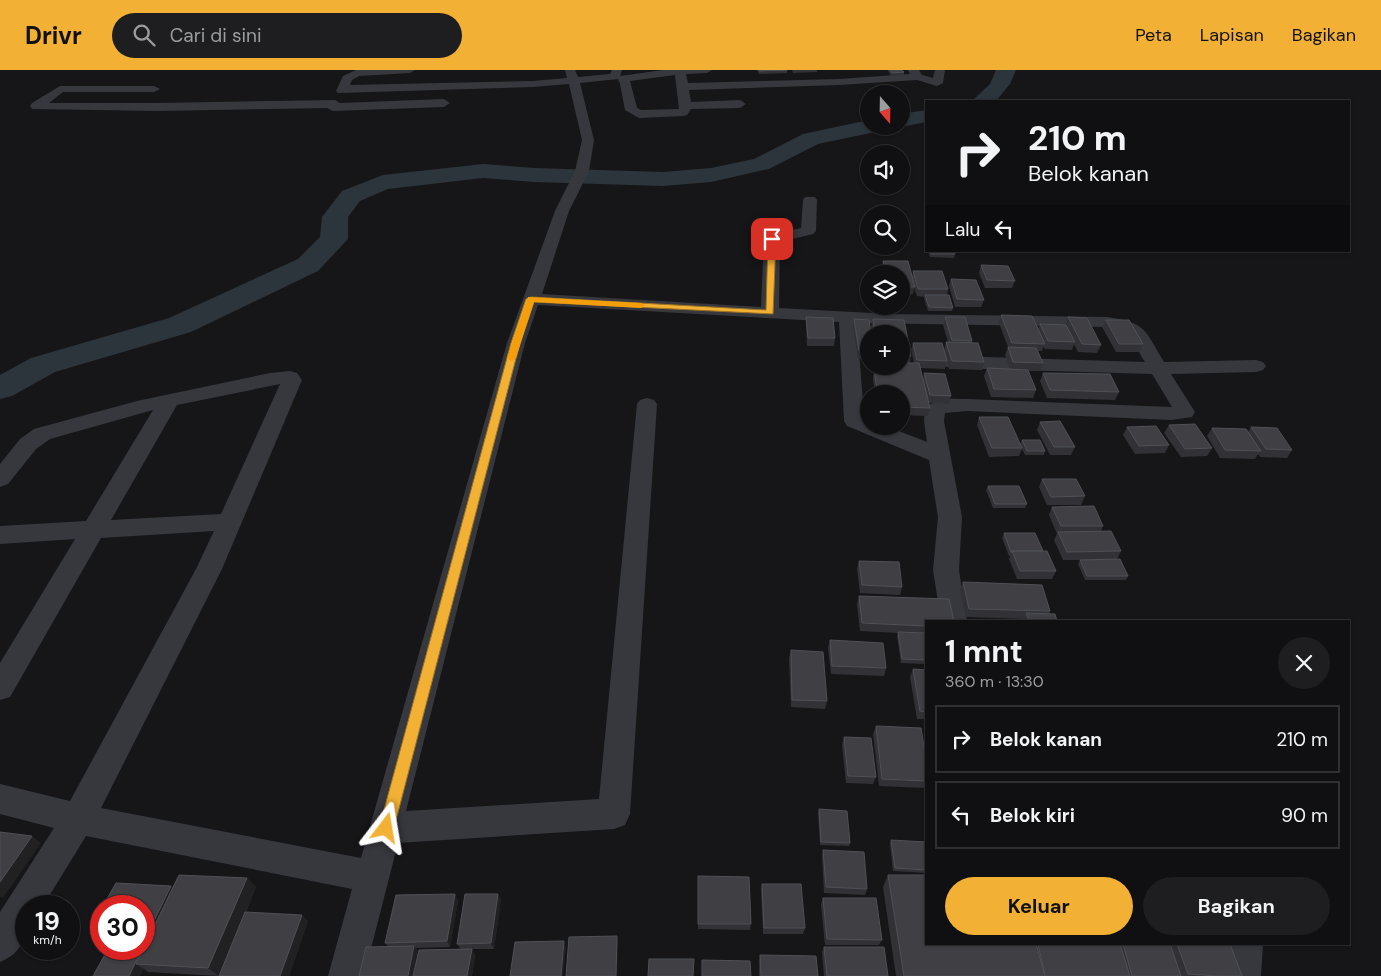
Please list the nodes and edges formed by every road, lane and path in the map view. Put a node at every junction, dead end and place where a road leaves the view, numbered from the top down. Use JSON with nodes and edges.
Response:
{"nodes":[{"id":1,"x":410,"y":70,"type":"edge"},
{"id":2,"x":617,"y":70,"type":"edge"},
{"id":3,"x":720,"y":70,"type":"edge"},
{"id":4,"x":940,"y":70,"type":"edge"},
{"id":5,"x":680,"y":71,"type":"edge"},
{"id":6,"x":915,"y":73,"type":"edge"},
{"id":7,"x":572,"y":76,"type":"edge"},
{"id":8,"x":683,"y":87,"type":"junction"},
{"id":9,"x":154,"y":89,"type":"dead end"},
{"id":10,"x":343,"y":89,"type":"junction"},
{"id":11,"x":444,"y":103,"type":"dead end"},
{"id":12,"x":740,"y":104,"type":"dead end"},
{"id":13,"x":686,"y":106,"type":"junction"},
{"id":14,"x":333,"y":107,"type":"junction"},
{"id":15,"x":810,"y":200,"type":"dead end"},
{"id":16,"x":531,"y":299,"type":"junction"},
{"id":17,"x":770,"y":312,"type":"junction"},
{"id":18,"x":848,"y":317,"type":"junction"},
{"id":19,"x":930,"y":362,"type":"edge"},
{"id":20,"x":1256,"y":366,"type":"dead end"},
{"id":21,"x":1158,"y":368,"type":"junction"},
{"id":22,"x":169,"y":401,"type":"junction"},
{"id":23,"x":647,"y":404,"type":"dead end"},
{"id":24,"x":941,"y":456,"type":"junction"},
{"id":25,"x":0,"y":479,"type":"edge"},
{"id":26,"x":229,"y":522,"type":"junction"},
{"id":27,"x":93,"y":529,"type":"junction"},
{"id":28,"x":0,"y":534,"type":"edge"},
{"id":29,"x":954,"y":620,"type":"edge"},
{"id":30,"x":0,"y":688,"type":"edge"},
{"id":31,"x":0,"y":799,"type":"edge"},
{"id":32,"x":78,"y":819,"type":"junction"},
{"id":33,"x":386,"y":828,"type":"junction"},
{"id":34,"x":374,"y":877,"type":"junction"},
{"id":35,"x":0,"y":944,"type":"edge"},
{"id":36,"x":1245,"y":945,"type":"edge"},
{"id":37,"x":346,"y":976,"type":"edge"},
{"id":38,"x":1243,"y":976,"type":"edge"}],
"edges":[{"from":1,"to":10,"type":"street"},
{"from":2,"to":7,"type":"street"},
{"from":3,"to":5,"type":"street"},
{"from":4,"to":6,"type":"street"},
{"from":5,"to":8,"type":"street"},
{"from":5,"to":13,"type":"street"},
{"from":6,"to":8,"type":"street"},
{"from":7,"to":10,"type":"street"},
{"from":7,"to":16,"type":"street"},
{"from":8,"to":13,"type":"street"},
{"from":9,"to":14,"type":"street"},
{"from":10,"to":14,"type":"street"},
{"from":11,"to":14,"type":"street"},
{"from":12,"to":13,"type":"street"},
{"from":15,"to":17,"type":"street"},
{"from":16,"to":17,"type":"street"},
{"from":16,"to":33,"type":"street"},
{"from":17,"to":18,"type":"street"},
{"from":18,"to":21,"type":"street"},
{"from":18,"to":24,"type":"street"},
{"from":19,"to":21,"type":"street"},
{"from":20,"to":21,"type":"street"},
{"from":21,"to":24,"type":"street"},
{"from":22,"to":25,"type":"street"},
{"from":22,"to":26,"type":"street"},
{"from":22,"to":27,"type":"street"},
{"from":23,"to":33,"type":"street"},
{"from":24,"to":29,"type":"street"},
{"from":26,"to":27,"type":"street"},
{"from":26,"to":32,"type":"street"},
{"from":27,"to":28,"type":"street"},
{"from":27,"to":30,"type":"street"},
{"from":31,"to":32,"type":"street"},
{"from":32,"to":34,"type":"street"},
{"from":32,"to":35,"type":"street"},
{"from":33,"to":34,"type":"street"},
{"from":34,"to":37,"type":"street"},
{"from":36,"to":38,"type":"street"}]}
